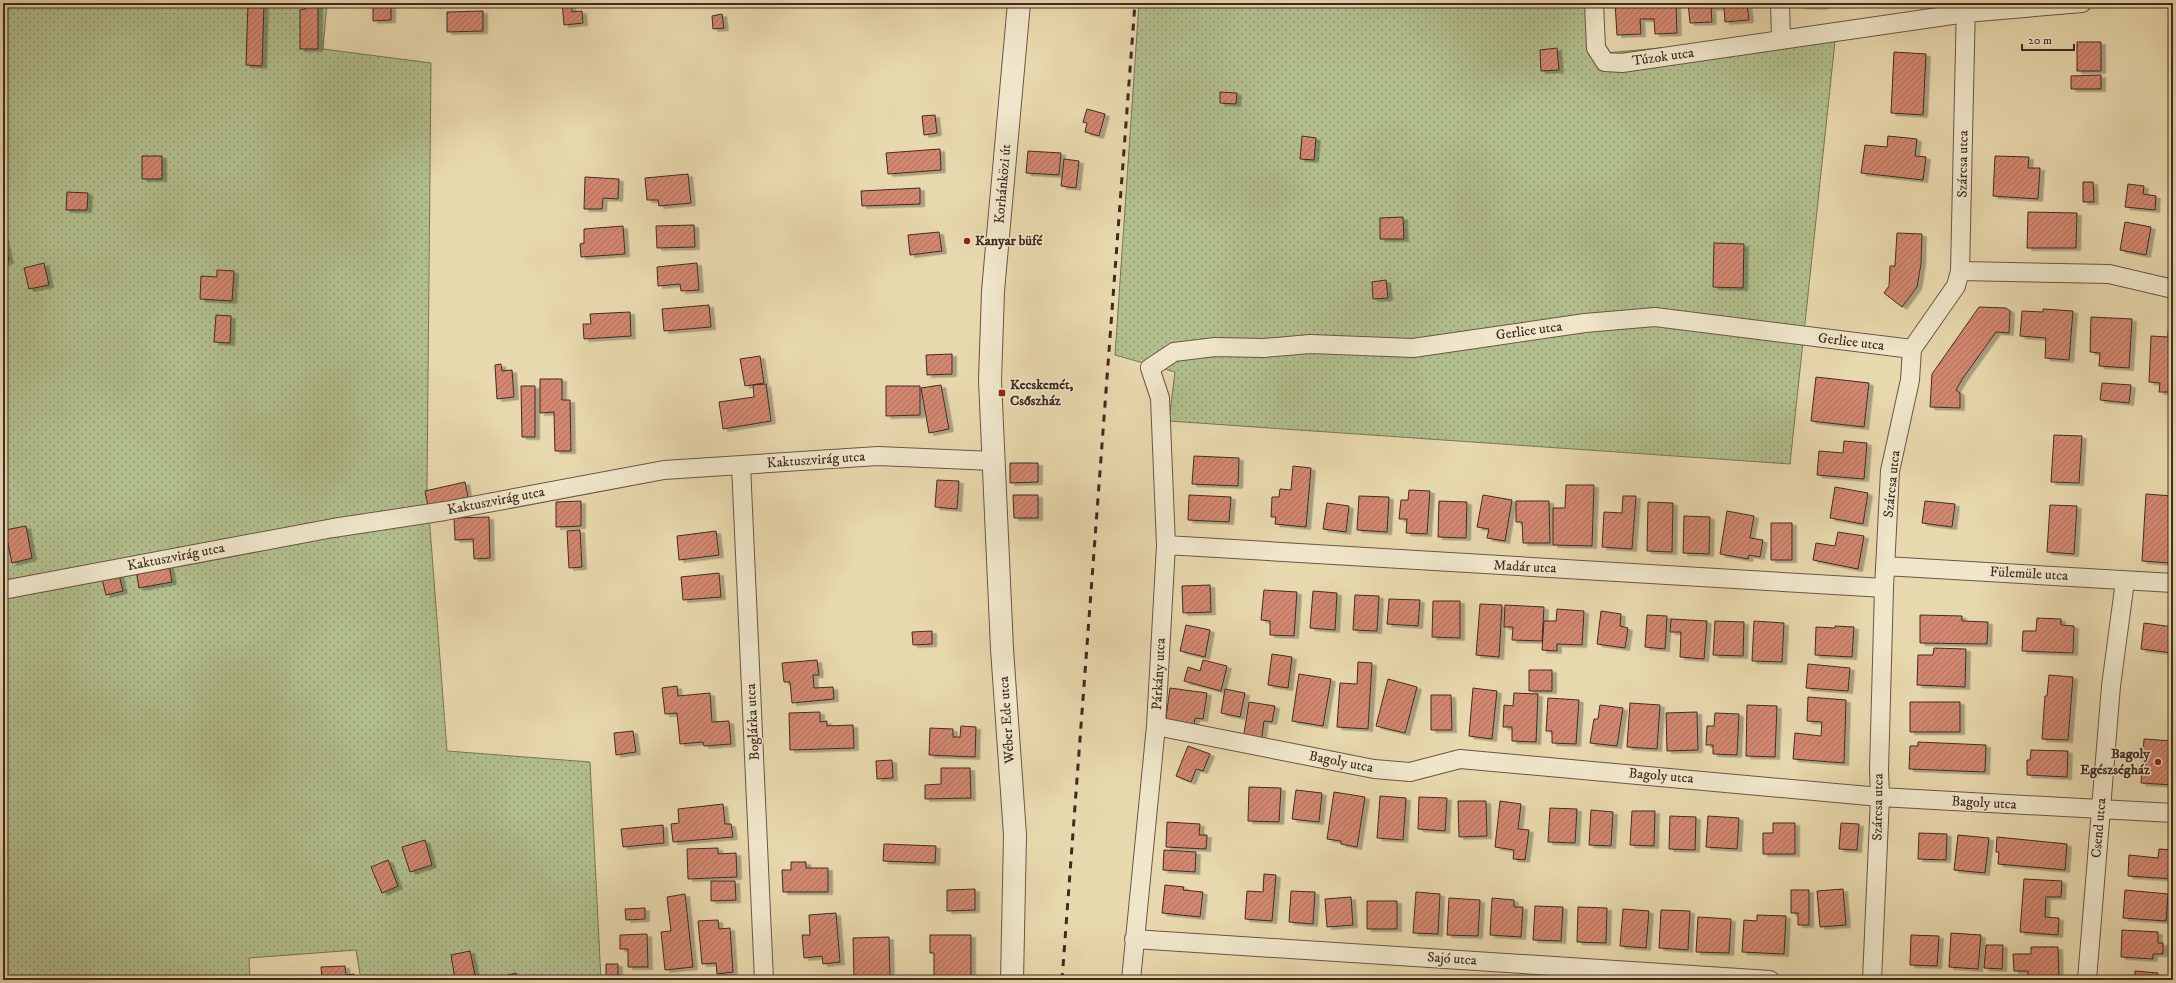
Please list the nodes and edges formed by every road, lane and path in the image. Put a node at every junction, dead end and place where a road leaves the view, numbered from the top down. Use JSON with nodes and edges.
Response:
{"nodes":[{"id":1,"x":1019,"y":3,"type":"edge"},
{"id":2,"x":1594,"y":3,"type":"edge"},
{"id":3,"x":1780,"y":3,"type":"edge"},
{"id":4,"x":2082,"y":3,"type":"edge"},
{"id":5,"x":1966,"y":8,"type":"edge"},
{"id":6,"x":1781,"y":40,"type":"junction"},
{"id":7,"x":1960,"y":271,"type":"junction"},
{"id":8,"x":2173,"y":289,"type":"edge"},
{"id":9,"x":1912,"y":349,"type":"junction"},
{"id":10,"x":1150,"y":368,"type":"joint"},
{"id":11,"x":993,"y":461,"type":"junction"},
{"id":12,"x":741,"y":465,"type":"junction"},
{"id":13,"x":1166,"y":545,"type":"junction"},
{"id":14,"x":1885,"y":566,"type":"junction"},
{"id":15,"x":2125,"y":581,"type":"junction"},
{"id":16,"x":2173,"y":583,"type":"edge"},
{"id":17,"x":1884,"y":588,"type":"junction"},
{"id":18,"x":3,"y":590,"type":"edge"},
{"id":19,"x":1156,"y":726,"type":"junction"},
{"id":20,"x":1880,"y":797,"type":"junction"},
{"id":21,"x":2101,"y":809,"type":"junction"},
{"id":22,"x":2173,"y":813,"type":"edge"},
{"id":23,"x":1134,"y":938,"type":"junction"},
{"id":24,"x":764,"y":980,"type":"edge"},
{"id":25,"x":1012,"y":980,"type":"edge"},
{"id":26,"x":1131,"y":980,"type":"edge"},
{"id":27,"x":1770,"y":980,"type":"edge"},
{"id":28,"x":1872,"y":980,"type":"edge"},
{"id":29,"x":2087,"y":980,"type":"edge"}],
"edges":[{"from":1,"to":11,"type":"street","name":"Korhánközi út"},
{"from":2,"to":6,"type":"street","name":"Túzok utca"},
{"from":3,"to":6,"type":"street"},
{"from":4,"to":5,"type":"street","name":"Túzok utca"},
{"from":5,"to":6,"type":"street","name":"Túzok utca"},
{"from":5,"to":7,"type":"street","name":"Szárcsa utca"},
{"from":7,"to":8,"type":"street"},
{"from":7,"to":9,"type":"street","name":"Szárcsa utca"},
{"from":9,"to":10,"type":"street","name":"Gerlice utca"},
{"from":9,"to":14,"type":"street","name":"Szárcsa utca"},
{"from":10,"to":13,"type":"street","name":"Párkány utca"},
{"from":11,"to":12,"type":"street","name":"Kaktuszvirág utca"},
{"from":11,"to":25,"type":"street","name":"Wéber Ede utca"},
{"from":12,"to":18,"type":"street","name":"Kaktuszvirág utca"},
{"from":12,"to":24,"type":"street","name":"Boglárka utca"},
{"from":13,"to":17,"type":"street","name":"Madár utca"},
{"from":13,"to":19,"type":"street","name":"Párkány utca"},
{"from":14,"to":15,"type":"street","name":"Fülemüle utca"},
{"from":14,"to":17,"type":"street","name":"Szárcsa utca"},
{"from":15,"to":16,"type":"street","name":"Fülemüle utca"},
{"from":15,"to":21,"type":"street","name":"Csend utca"},
{"from":17,"to":20,"type":"street","name":"Szárcsa utca"},
{"from":19,"to":20,"type":"street","name":"Bagoly utca"},
{"from":19,"to":23,"type":"street","name":"Párkány utca"},
{"from":20,"to":21,"type":"street","name":"Bagoly utca"},
{"from":20,"to":28,"type":"street","name":"Szárcsa utca"},
{"from":21,"to":22,"type":"street","name":"Bagoly utca"},
{"from":21,"to":29,"type":"street","name":"Csend utca"},
{"from":23,"to":26,"type":"street","name":"Párkány utca"},
{"from":23,"to":27,"type":"street","name":"Sajó utca"}]}
